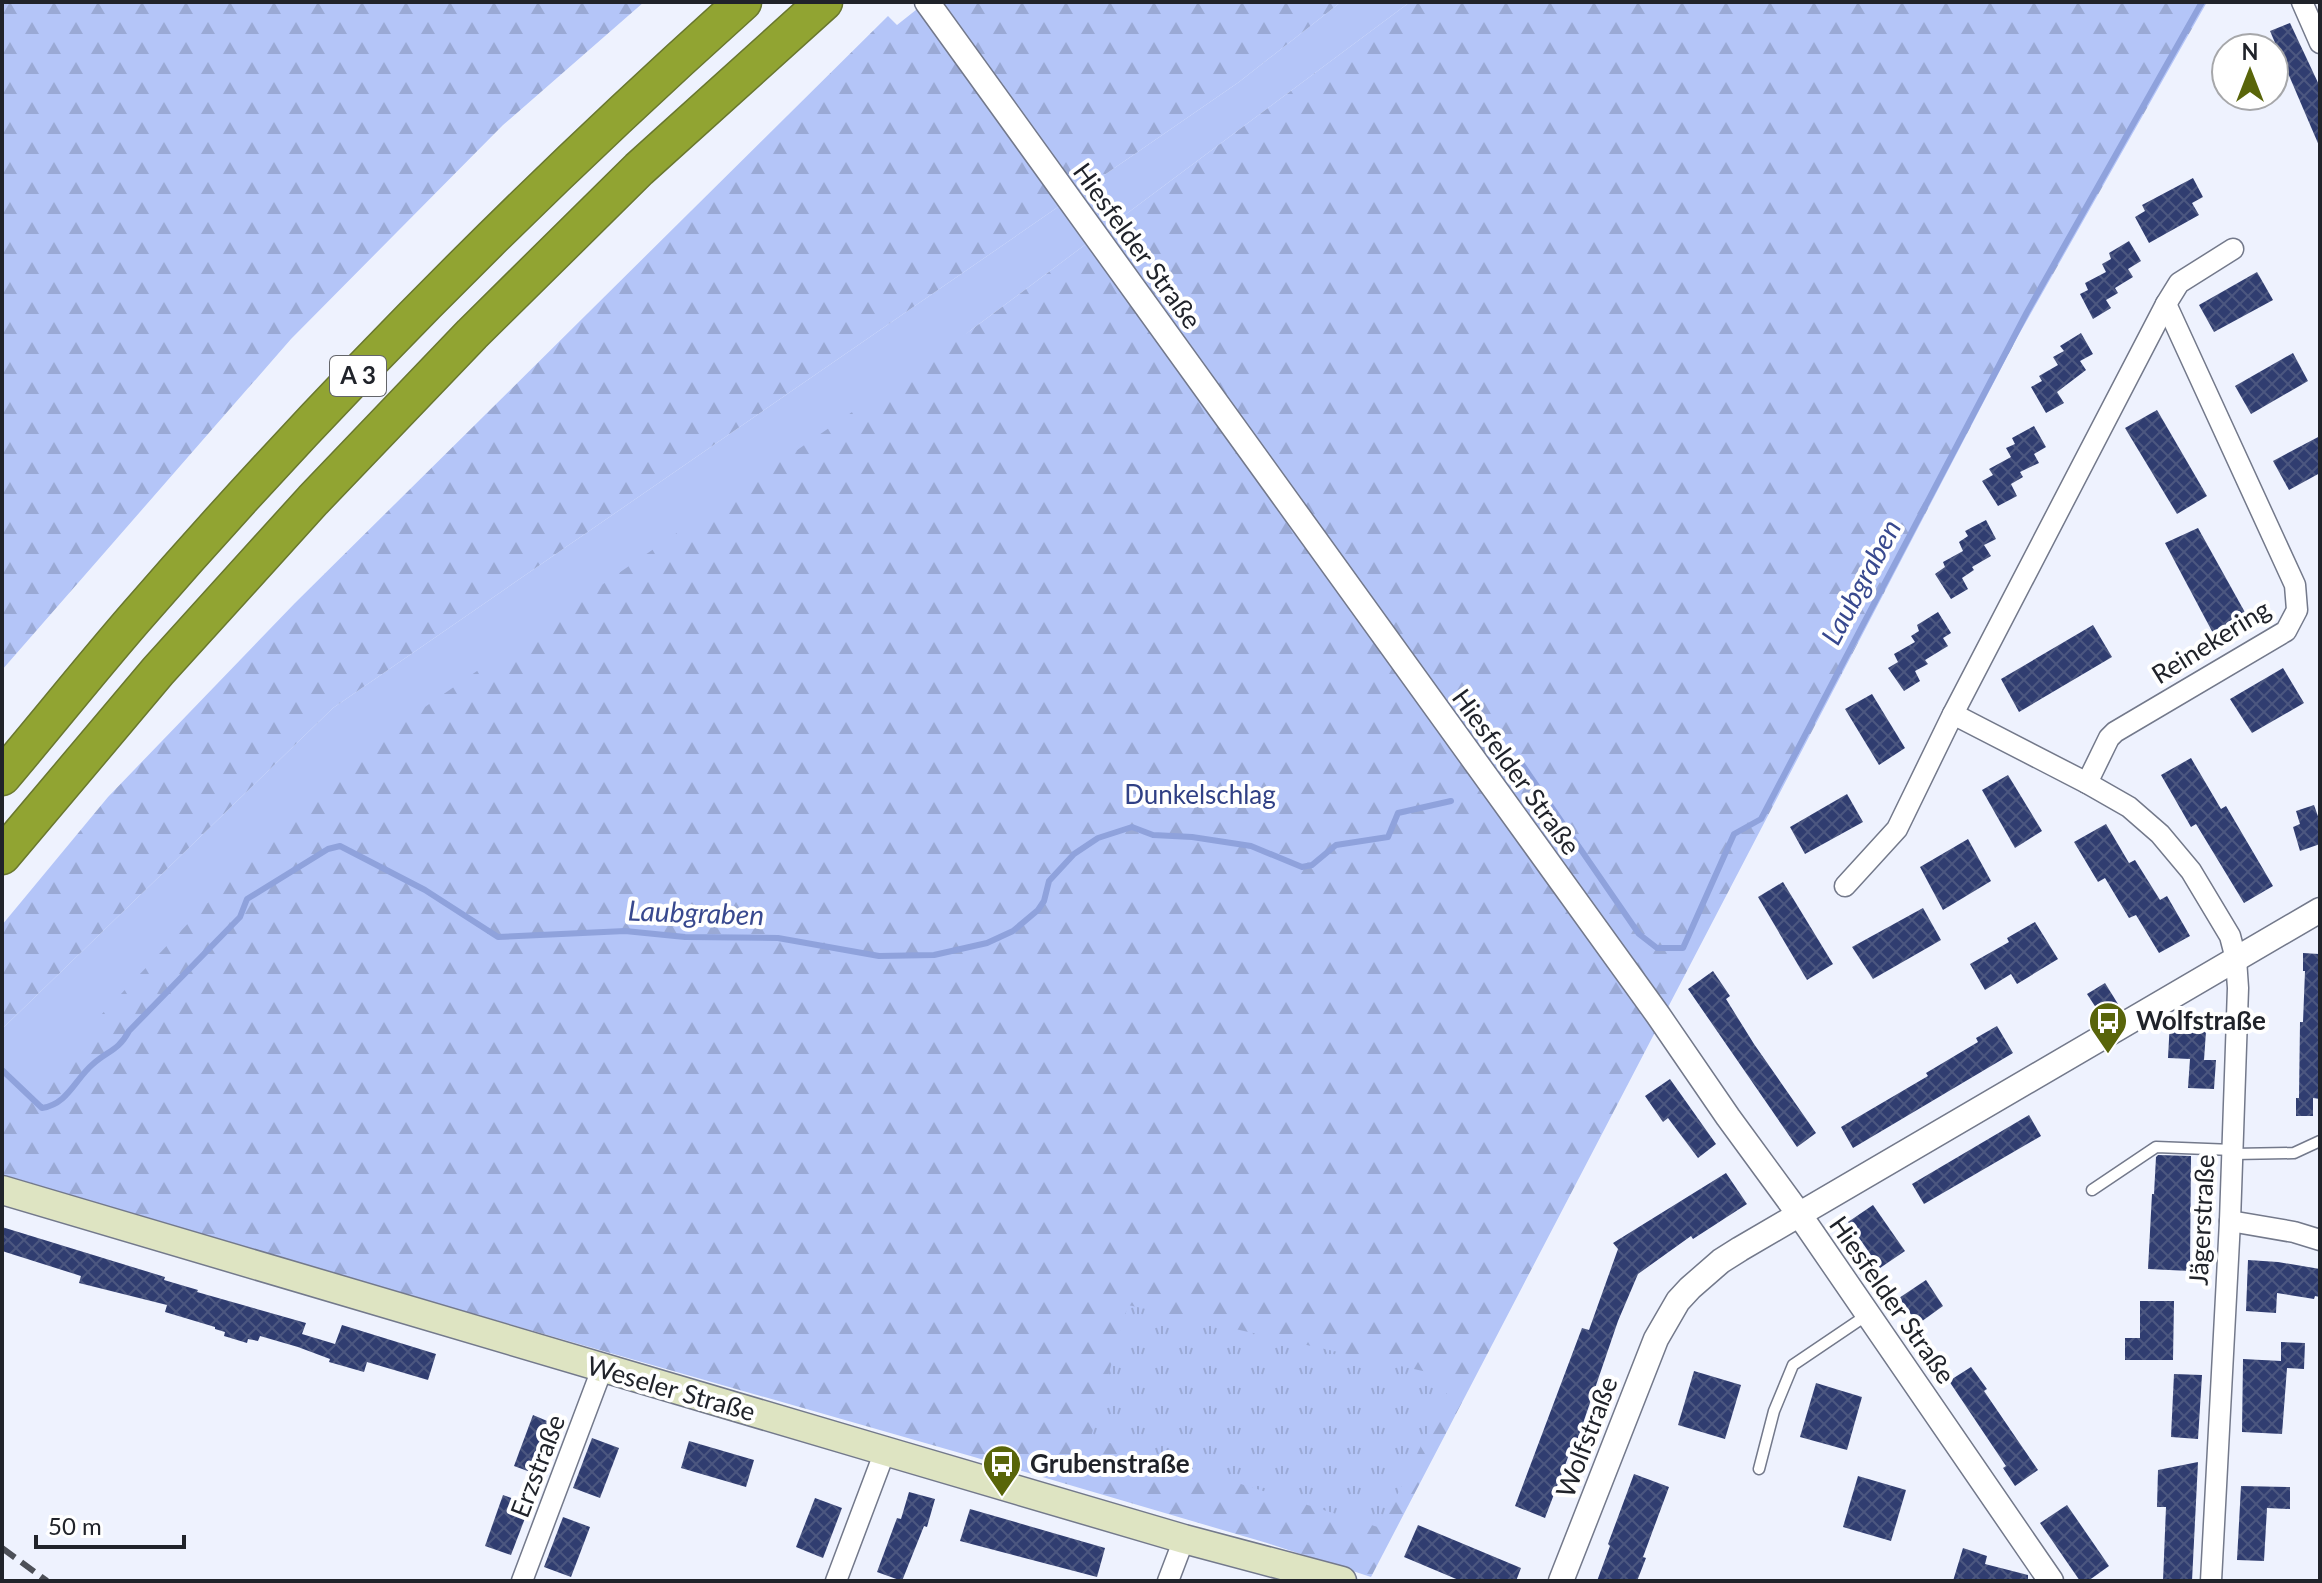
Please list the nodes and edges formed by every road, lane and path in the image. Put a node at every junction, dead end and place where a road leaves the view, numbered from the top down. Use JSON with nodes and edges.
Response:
{"nodes":[{"id":1,"x":742,"y":2,"type":"edge"},
{"id":2,"x":824,"y":2,"type":"edge"},
{"id":3,"x":927,"y":2,"type":"edge"},
{"id":4,"x":2302,"y":2,"type":"edge"},
{"id":5,"x":2320,"y":43,"type":"edge"},
{"id":6,"x":2233,"y":249,"type":"dead end"},
{"id":7,"x":2166,"y":304,"type":"junction"},
{"id":8,"x":1953,"y":714,"type":"junction"},
{"id":9,"x":2,"y":777,"type":"edge"},
{"id":10,"x":2087,"y":783,"type":"junction"},
{"id":11,"x":2,"y":856,"type":"edge"},
{"id":12,"x":1845,"y":886,"type":"dead end"},
{"id":13,"x":2320,"y":910,"type":"edge"},
{"id":14,"x":2236,"y":959,"type":"junction"},
{"id":15,"x":2320,"y":1141,"type":"edge"},
{"id":16,"x":2233,"y":1152,"type":"junction"},
{"id":17,"x":2,"y":1190,"type":"edge"},
{"id":18,"x":2092,"y":1190,"type":"dead end"},
{"id":19,"x":1799,"y":1214,"type":"junction"},
{"id":20,"x":2230,"y":1221,"type":"junction"},
{"id":21,"x":2320,"y":1240,"type":"edge"},
{"id":22,"x":1867,"y":1315,"type":"junction"},
{"id":23,"x":602,"y":1369,"type":"junction"},
{"id":24,"x":885,"y":1451,"type":"junction"},
{"id":25,"x":1759,"y":1469,"type":"dead end"},
{"id":26,"x":1184,"y":1539,"type":"junction"},
{"id":27,"x":522,"y":1581,"type":"edge"},
{"id":28,"x":836,"y":1581,"type":"edge"},
{"id":29,"x":1168,"y":1581,"type":"edge"},
{"id":30,"x":1342,"y":1581,"type":"edge"},
{"id":31,"x":1561,"y":1581,"type":"edge"},
{"id":32,"x":2051,"y":1581,"type":"edge"},
{"id":33,"x":2211,"y":1581,"type":"edge"}],
"edges":[{"from":1,"to":9,"type":"highway","number":"A 3"},
{"from":2,"to":11,"type":"highway","number":"A 3"},
{"from":3,"to":19,"type":"street","name":"Hiesfelder Straße"},
{"from":4,"to":5,"type":"street"},
{"from":6,"to":7,"type":"street"},
{"from":7,"to":8,"type":"street"},
{"from":7,"to":10,"type":"street","name":"Reinekering"},
{"from":8,"to":10,"type":"street"},
{"from":8,"to":12,"type":"street"},
{"from":10,"to":14,"type":"street"},
{"from":13,"to":14,"type":"street"},
{"from":14,"to":16,"type":"street","name":"Jägerstraße"},
{"from":14,"to":19,"type":"street","name":"Wolfstraße"},
{"from":15,"to":16,"type":"lane"},
{"from":16,"to":18,"type":"lane"},
{"from":16,"to":20,"type":"street","name":"Jägerstraße"},
{"from":17,"to":23,"type":"main road","name":"Weseler Straße"},
{"from":19,"to":22,"type":"street","name":"Hiesfelder Straße"},
{"from":19,"to":31,"type":"street","name":"Wolfstraße"},
{"from":20,"to":21,"type":"street"},
{"from":20,"to":33,"type":"street","name":"Jägerstraße"},
{"from":22,"to":25,"type":"lane"},
{"from":22,"to":32,"type":"street","name":"Hiesfelder Straße"},
{"from":23,"to":24,"type":"main road","name":"Weseler Straße"},
{"from":23,"to":27,"type":"street","name":"Erzstraße"},
{"from":24,"to":26,"type":"main road","name":"Weseler Straße"},
{"from":24,"to":28,"type":"street"},
{"from":26,"to":29,"type":"street"},
{"from":26,"to":30,"type":"main road","name":"Weseler Straße"}]}
